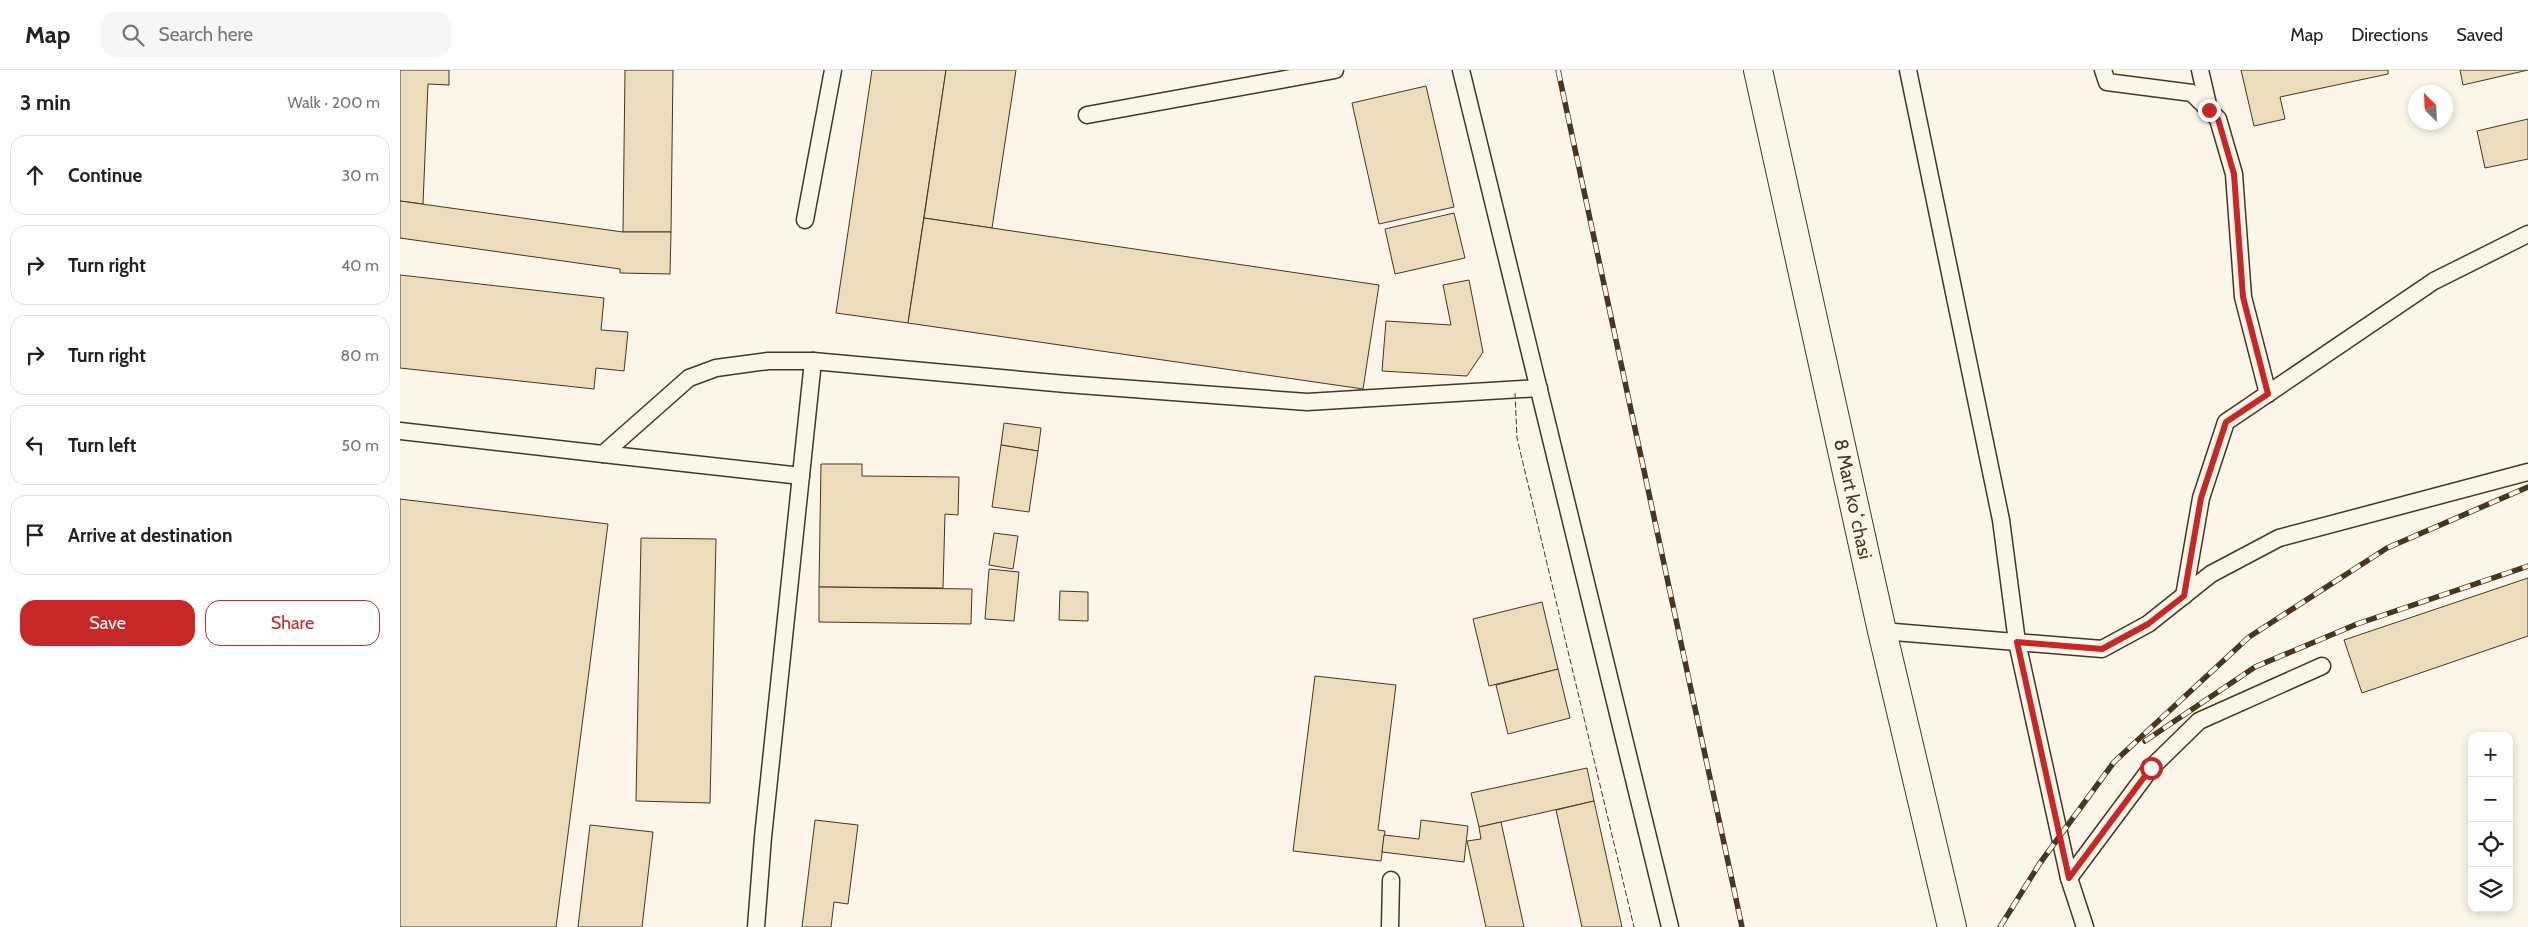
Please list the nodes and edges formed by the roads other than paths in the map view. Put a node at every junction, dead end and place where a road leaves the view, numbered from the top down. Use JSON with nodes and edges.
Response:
{"nodes":[{"id":1,"x":832,"y":70,"type":"edge"},
{"id":2,"x":1335,"y":70,"type":"edge"},
{"id":3,"x":1461,"y":70,"type":"edge"},
{"id":4,"x":1758,"y":70,"type":"edge"},
{"id":5,"x":1908,"y":70,"type":"edge"},
{"id":6,"x":2103,"y":70,"type":"edge"},
{"id":7,"x":2200,"y":70,"type":"edge"},
{"id":8,"x":2209,"y":110,"type":"junction"},
{"id":9,"x":1087,"y":115,"type":"dead end"},
{"id":10,"x":805,"y":220,"type":"dead end"},
{"id":11,"x":2528,"y":234,"type":"edge"},
{"id":12,"x":813,"y":361,"type":"junction"},
{"id":13,"x":1539,"y":388,"type":"junction"},
{"id":14,"x":2268,"y":394,"type":"junction"},
{"id":15,"x":400,"y":431,"type":"edge"},
{"id":16,"x":603,"y":454,"type":"junction"},
{"id":17,"x":2528,"y":472,"type":"edge"},
{"id":18,"x":801,"y":476,"type":"junction"},
{"id":19,"x":2184,"y":596,"type":"junction"},
{"id":20,"x":1882,"y":631,"type":"junction"},
{"id":21,"x":2017,"y":642,"type":"junction"},
{"id":22,"x":2322,"y":666,"type":"dead end"},
{"id":23,"x":2069,"y":878,"type":"junction"},
{"id":24,"x":1391,"y":880,"type":"dead end"},
{"id":25,"x":756,"y":927,"type":"edge"},
{"id":26,"x":1390,"y":927,"type":"edge"},
{"id":27,"x":1670,"y":927,"type":"edge"},
{"id":28,"x":1952,"y":927,"type":"edge"},
{"id":29,"x":2085,"y":927,"type":"edge"}],
"edges":[{"from":1,"to":10,"type":"lane"},
{"from":2,"to":9,"type":"lane"},
{"from":3,"to":13,"type":"lane"},
{"from":4,"to":20,"type":"street","name":"8 Mart koʻchasi"},
{"from":5,"to":21,"type":"lane"},
{"from":6,"to":8,"type":"lane"},
{"from":7,"to":8,"type":"lane"},
{"from":8,"to":14,"type":"lane"},
{"from":11,"to":14,"type":"lane"},
{"from":12,"to":13,"type":"lane"},
{"from":12,"to":16,"type":"lane"},
{"from":12,"to":18,"type":"lane"},
{"from":13,"to":27,"type":"lane"},
{"from":14,"to":19,"type":"lane"},
{"from":15,"to":16,"type":"lane"},
{"from":16,"to":18,"type":"lane"},
{"from":17,"to":19,"type":"lane"},
{"from":18,"to":25,"type":"lane"},
{"from":19,"to":21,"type":"lane"},
{"from":20,"to":21,"type":"lane"},
{"from":20,"to":28,"type":"street","name":"8 Mart koʻchasi"},
{"from":21,"to":23,"type":"lane"},
{"from":22,"to":23,"type":"lane"},
{"from":23,"to":29,"type":"lane"},
{"from":24,"to":26,"type":"lane"}]}
